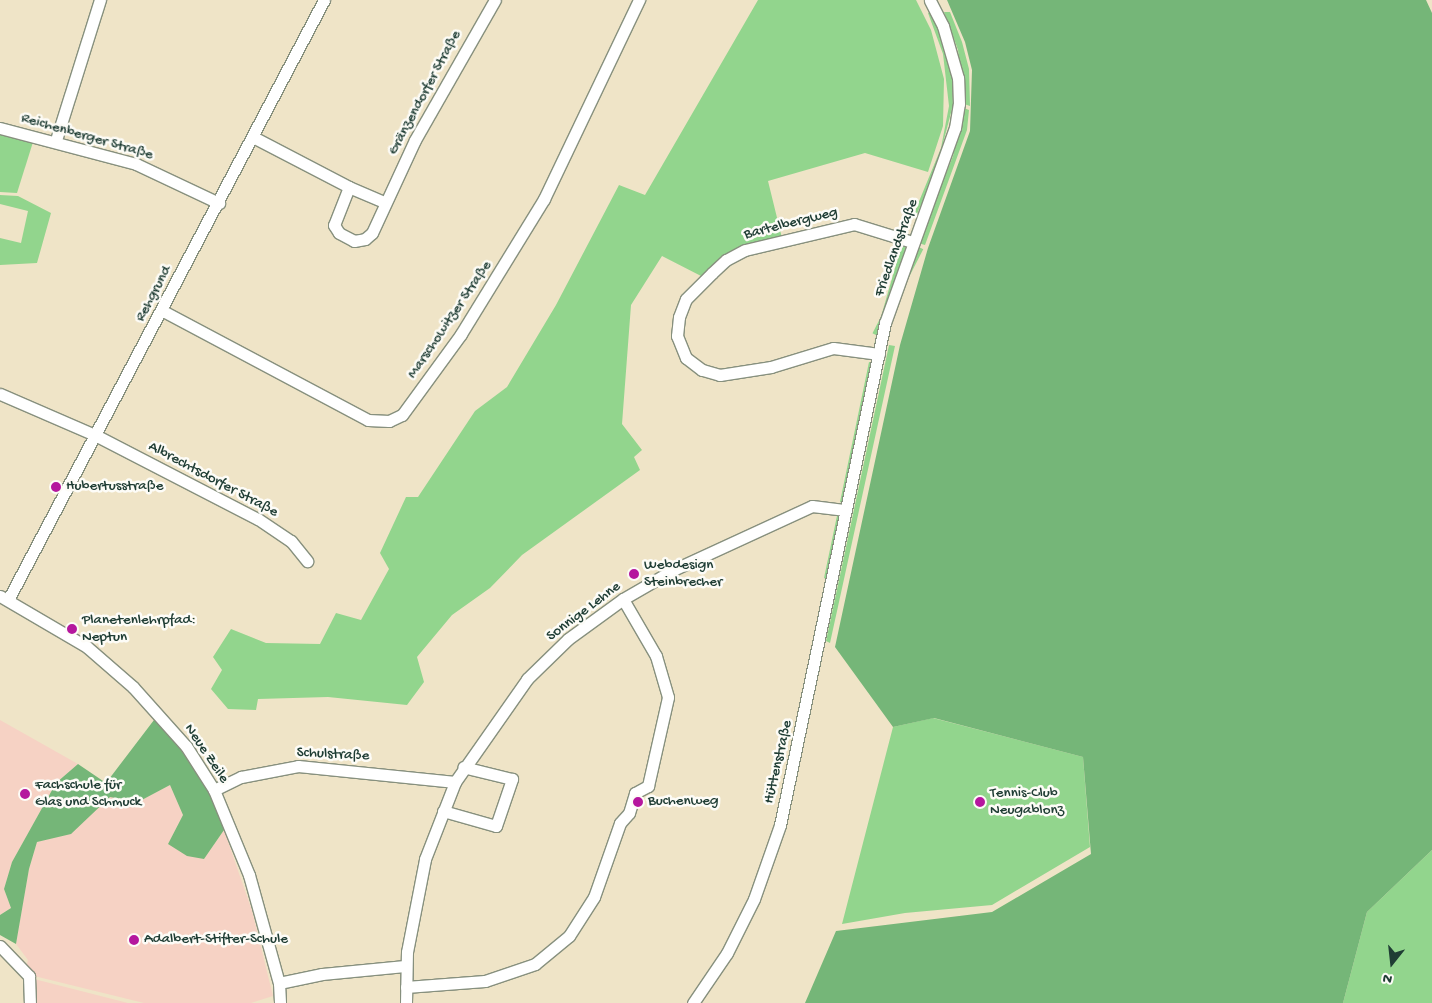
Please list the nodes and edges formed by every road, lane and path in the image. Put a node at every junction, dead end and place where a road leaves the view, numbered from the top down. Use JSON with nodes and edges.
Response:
{"nodes":[{"id":1,"x":100,"y":0,"type":"edge"},
{"id":2,"x":324,"y":0,"type":"edge"},
{"id":3,"x":495,"y":0,"type":"edge"},
{"id":4,"x":639,"y":0,"type":"edge"},
{"id":5,"x":930,"y":0,"type":"edge"},
{"id":6,"x":0,"y":128,"type":"edge"},
{"id":7,"x":253,"y":137,"type":"junction"},
{"id":8,"x":56,"y":140,"type":"junction"},
{"id":9,"x":349,"y":187,"type":"junction"},
{"id":10,"x":384,"y":202,"type":"junction"},
{"id":11,"x":219,"y":203,"type":"junction"},
{"id":12,"x":912,"y":242,"type":"junction"},
{"id":13,"x":163,"y":311,"type":"junction"},
{"id":14,"x":879,"y":354,"type":"junction"},
{"id":15,"x":0,"y":394,"type":"edge"},
{"id":16,"x":97,"y":436,"type":"junction"},
{"id":17,"x":846,"y":510,"type":"junction"},
{"id":18,"x":307,"y":560,"type":"dead end"},
{"id":19,"x":4,"y":598,"type":"edge"},
{"id":20,"x":623,"y":599,"type":"junction"},
{"id":21,"x":463,"y":767,"type":"junction"},
{"id":22,"x":455,"y":782,"type":"junction"},
{"id":23,"x":214,"y":790,"type":"junction"},
{"id":24,"x":443,"y":811,"type":"junction"},
{"id":25,"x":0,"y":946,"type":"edge"},
{"id":26,"x":405,"y":966,"type":"junction"},
{"id":27,"x":279,"y":984,"type":"junction"},
{"id":28,"x":406,"y":987,"type":"junction"},
{"id":29,"x":30,"y":1003,"type":"edge"},
{"id":30,"x":280,"y":1003,"type":"edge"},
{"id":31,"x":406,"y":1003,"type":"edge"},
{"id":32,"x":693,"y":1003,"type":"edge"}],
"edges":[{"from":1,"to":8,"type":"street"},
{"from":2,"to":7,"type":"street","name":"Rehgrund"},
{"from":3,"to":10,"type":"street","name":"Gränzendorfer Straße"},
{"from":4,"to":13,"type":"street","name":"Marschowitzer Straße"},
{"from":5,"to":12,"type":"street","name":"Friedlandstraße"},
{"from":6,"to":8,"type":"street","name":"Reichenberger Straße"},
{"from":7,"to":9,"type":"street"},
{"from":7,"to":11,"type":"street","name":"Rehgrund"},
{"from":8,"to":11,"type":"street","name":"Reichenberger Straße"},
{"from":9,"to":10,"type":"street"},
{"from":9,"to":10,"type":"street","name":"Gränzendorfer Straße"},
{"from":11,"to":13,"type":"street","name":"Rehgrund"},
{"from":12,"to":14,"type":"street","name":"Friedlandstraße"},
{"from":12,"to":14,"type":"street","name":"Bartelbergweg"},
{"from":13,"to":16,"type":"street","name":"Rehgrund"},
{"from":14,"to":17,"type":"street","name":"Friedlandstraße"},
{"from":15,"to":16,"type":"street"},
{"from":16,"to":18,"type":"street","name":"Albrechtsdorfer Straße"},
{"from":16,"to":19,"type":"street","name":"Rehgrund"},
{"from":17,"to":20,"type":"street","name":"Sonnige Lehne"},
{"from":17,"to":32,"type":"street","name":"Hüttenstraße"},
{"from":19,"to":23,"type":"street","name":"Neue Zeile"},
{"from":20,"to":21,"type":"street","name":"Sonnige Lehne"},
{"from":20,"to":28,"type":"street"},
{"from":21,"to":22,"type":"street","name":"Sonnige Lehne"},
{"from":21,"to":24,"type":"street"},
{"from":22,"to":23,"type":"street","name":"Schulstraße"},
{"from":22,"to":24,"type":"street","name":"Sonnige Lehne"},
{"from":23,"to":27,"type":"street","name":"Neue Zeile"},
{"from":24,"to":26,"type":"street","name":"Sonnige Lehne"},
{"from":25,"to":29,"type":"street"},
{"from":26,"to":27,"type":"street"},
{"from":26,"to":28,"type":"street","name":"Sonnige Lehne"},
{"from":27,"to":30,"type":"street","name":"Neue Zeile"},
{"from":28,"to":31,"type":"street","name":"Sonnige Lehne"}]}
